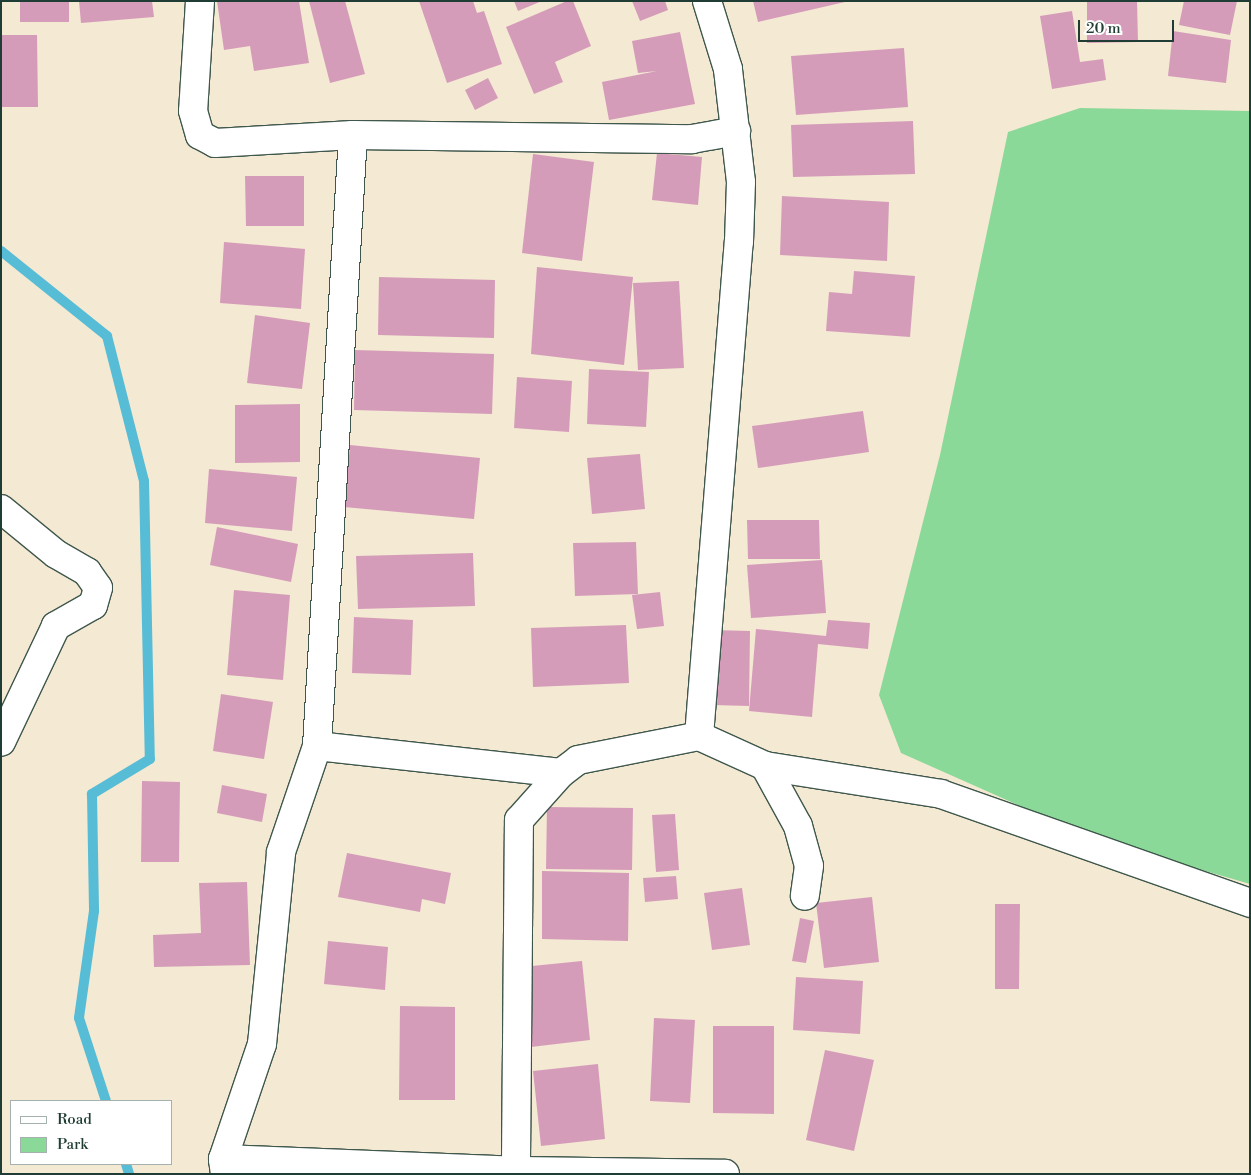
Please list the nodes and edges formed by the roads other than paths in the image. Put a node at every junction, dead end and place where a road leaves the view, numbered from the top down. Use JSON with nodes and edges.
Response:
{"nodes":[{"id":1,"x":200,"y":1,"type":"edge"},
{"id":2,"x":707,"y":1,"type":"edge"},
{"id":3,"x":736,"y":131,"type":"junction"},
{"id":4,"x":352,"y":136,"type":"junction"},
{"id":5,"x":1,"y":509,"type":"edge"},
{"id":6,"x":699,"y":736,"type":"junction"},
{"id":7,"x":1,"y":742,"type":"edge"},
{"id":8,"x":317,"y":746,"type":"junction"},
{"id":9,"x":765,"y":766,"type":"junction"},
{"id":10,"x":561,"y":773,"type":"junction"},
{"id":11,"x":805,"y":896,"type":"dead end"},
{"id":12,"x":1250,"y":903,"type":"edge"},
{"id":13,"x":224,"y":1167,"type":"edge"},
{"id":14,"x":521,"y":1172,"type":"edge"},
{"id":15,"x":725,"y":1174,"type":"edge"}],
"edges":[{"from":1,"to":4,"type":"street"},
{"from":2,"to":3,"type":"street"},
{"from":3,"to":4,"type":"street"},
{"from":3,"to":6,"type":"street"},
{"from":4,"to":8,"type":"street"},
{"from":5,"to":7,"type":"street"},
{"from":6,"to":9,"type":"street"},
{"from":6,"to":10,"type":"street"},
{"from":8,"to":10,"type":"street"},
{"from":8,"to":13,"type":"street"},
{"from":9,"to":11,"type":"street"},
{"from":9,"to":12,"type":"street"},
{"from":10,"to":14,"type":"street"},
{"from":13,"to":14,"type":"street"},
{"from":14,"to":15,"type":"street"}]}
